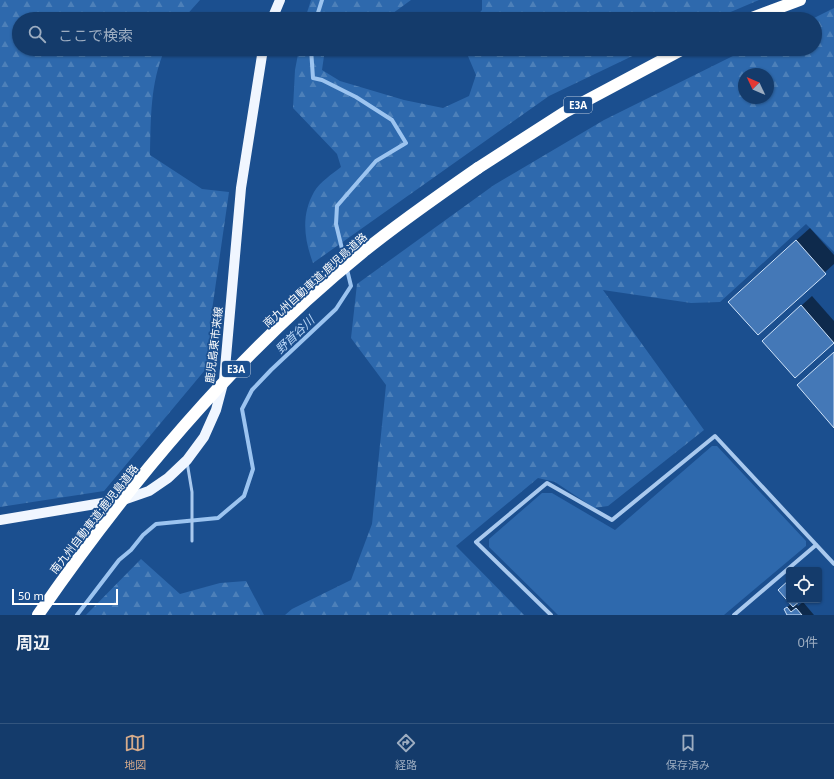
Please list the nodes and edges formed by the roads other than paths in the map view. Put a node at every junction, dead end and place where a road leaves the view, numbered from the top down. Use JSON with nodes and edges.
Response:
{"nodes":[{"id":1,"x":280,"y":0,"type":"edge"},
{"id":2,"x":800,"y":0,"type":"edge"},
{"id":3,"x":275,"y":12,"type":"edge"},
{"id":4,"x":768,"y":12,"type":"edge"},
{"id":5,"x":263,"y":56,"type":"edge"},
{"id":6,"x":670,"y":56,"type":"edge"},
{"id":7,"x":187,"y":460,"type":"junction"},
{"id":8,"x":0,"y":520,"type":"edge"},
{"id":9,"x":192,"y":541,"type":"dead end"},
{"id":10,"x":816,"y":545,"type":"junction"},
{"id":11,"x":834,"y":564,"type":"edge"},
{"id":12,"x":38,"y":615,"type":"edge"},
{"id":13,"x":551,"y":615,"type":"edge"},
{"id":14,"x":734,"y":615,"type":"edge"}],
"edges":[{"from":1,"to":3,"type":"main road"},
{"from":2,"to":4,"type":"highway"},
{"from":5,"to":7,"type":"main road","name":"鹿児島東市来線"},
{"from":6,"to":12,"type":"highway","name":"南九州自動車道;鹿児島道路","number":"E3A","bridge":true},
{"from":7,"to":8,"type":"main road","name":"鹿児島東市来線"},
{"from":7,"to":9,"type":"lane"},
{"from":10,"to":11,"type":"street"},
{"from":10,"to":13,"type":"street"},
{"from":10,"to":14,"type":"street"}]}
